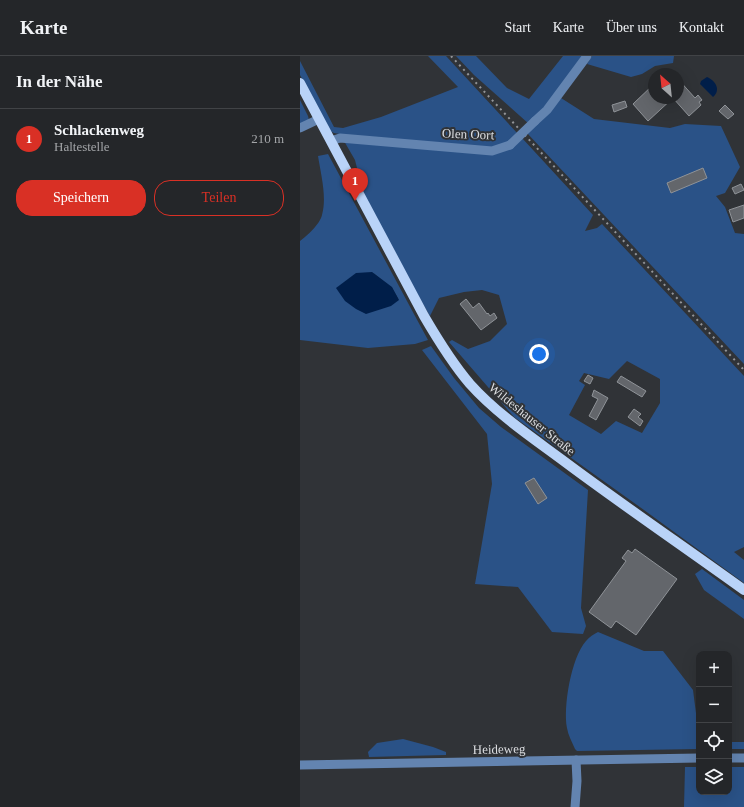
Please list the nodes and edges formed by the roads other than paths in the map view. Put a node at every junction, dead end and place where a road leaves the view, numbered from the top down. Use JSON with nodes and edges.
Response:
{"nodes":[{"id":1,"x":587,"y":56,"type":"edge"},
{"id":2,"x":300,"y":83,"type":"edge"},
{"id":3,"x":319,"y":119,"type":"junction"},
{"id":4,"x":300,"y":128,"type":"edge"},
{"id":5,"x":331,"y":141,"type":"junction"},
{"id":6,"x":744,"y":590,"type":"edge"},
{"id":7,"x":696,"y":758,"type":"edge"},
{"id":8,"x":732,"y":758,"type":"edge"},
{"id":9,"x":744,"y":758,"type":"edge"},
{"id":10,"x":576,"y":760,"type":"junction"},
{"id":11,"x":300,"y":765,"type":"edge"},
{"id":12,"x":575,"y":807,"type":"edge"}],
"edges":[{"from":1,"to":5,"type":"street","name":"Olen Oort","bridge":true},
{"from":2,"to":3,"type":"main road","name":"Wildeshauser Straße"},
{"from":3,"to":4,"type":"street"},
{"from":3,"to":5,"type":"main road","name":"Wildeshauser Straße"},
{"from":5,"to":6,"type":"main road","name":"Wildeshauser Straße"},
{"from":7,"to":10,"type":"street","name":"Heideweg"},
{"from":8,"to":9,"type":"street"},
{"from":10,"to":11,"type":"street","name":"Heideweg"},
{"from":10,"to":12,"type":"street"}]}
